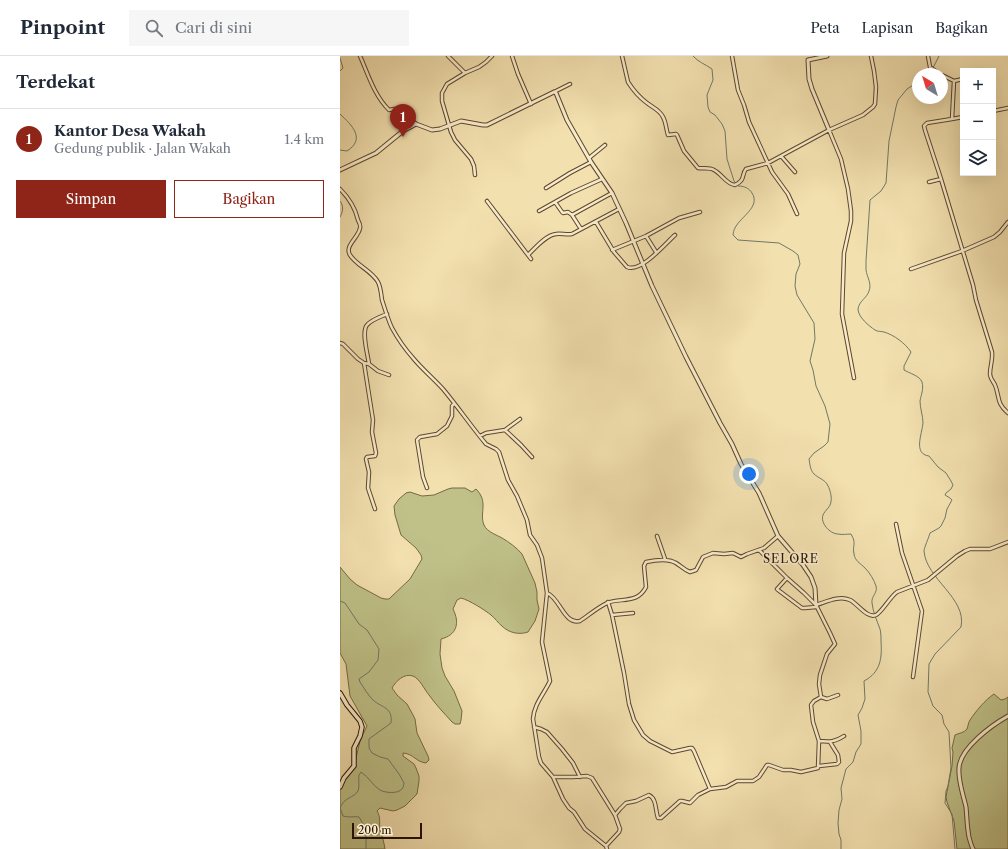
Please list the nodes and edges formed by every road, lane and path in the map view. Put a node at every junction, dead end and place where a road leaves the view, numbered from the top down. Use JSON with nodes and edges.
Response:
{"nodes":[{"id":1,"x":360,"y":56,"type":"edge"},
{"id":2,"x":448,"y":56,"type":"edge"},
{"id":3,"x":492,"y":56,"type":"edge"},
{"id":4,"x":512,"y":56,"type":"edge"},
{"id":5,"x":623,"y":56,"type":"edge"},
{"id":6,"x":732,"y":56,"type":"edge"},
{"id":7,"x":827,"y":56,"type":"edge"},
{"id":8,"x":871,"y":56,"type":"edge"},
{"id":9,"x":928,"y":56,"type":"edge"},
{"id":10,"x":808,"y":58,"type":"edge"},
{"id":11,"x":931,"y":68,"type":"edge"},
{"id":12,"x":465,"y":72,"type":"junction"},
{"id":13,"x":948,"y":78,"type":"edge"},
{"id":14,"x":960,"y":80,"type":"edge"},
{"id":15,"x":954,"y":81,"type":"junction"},
{"id":16,"x":570,"y":84,"type":"dead end"},
{"id":17,"x":554,"y":92,"type":"junction"},
{"id":18,"x":531,"y":104,"type":"junction"},
{"id":19,"x":1008,"y":108,"type":"edge"},
{"id":20,"x":996,"y":110,"type":"edge"},
{"id":21,"x":960,"y":118,"type":"edge"},
{"id":22,"x":952,"y":119,"type":"junction"},
{"id":23,"x":416,"y":124,"type":"junction"},
{"id":24,"x":449,"y":125,"type":"junction"},
{"id":25,"x":829,"y":130,"type":"junction"},
{"id":26,"x":606,"y":145,"type":"dead end"},
{"id":27,"x":781,"y":156,"type":"junction"},
{"id":28,"x":589,"y":158,"type":"junction"},
{"id":29,"x":591,"y":162,"type":"junction"},
{"id":30,"x":768,"y":163,"type":"junction"},
{"id":31,"x":340,"y":170,"type":"edge"},
{"id":32,"x":795,"y":172,"type":"dead end"},
{"id":33,"x":475,"y":175,"type":"dead end"},
{"id":34,"x":602,"y":179,"type":"junction"},
{"id":35,"x":941,"y":179,"type":"junction"},
{"id":36,"x":929,"y":182,"type":"dead end"},
{"id":37,"x":546,"y":188,"type":"dead end"},
{"id":38,"x":340,"y":189,"type":"edge"},
{"id":39,"x":612,"y":193,"type":"junction"},
{"id":40,"x":488,"y":201,"type":"dead end"},
{"id":41,"x":555,"y":202,"type":"junction"},
{"id":42,"x":619,"y":209,"type":"junction"},
{"id":43,"x":539,"y":211,"type":"dead end"},
{"id":44,"x":700,"y":212,"type":"dead end"},
{"id":45,"x":797,"y":214,"type":"dead end"},
{"id":46,"x":572,"y":215,"type":"junction"},
{"id":47,"x":596,"y":222,"type":"junction"},
{"id":48,"x":1008,"y":222,"type":"edge"},
{"id":49,"x":581,"y":229,"type":"junction"},
{"id":50,"x":675,"y":235,"type":"dead end"},
{"id":51,"x":646,"y":236,"type":"junction"},
{"id":52,"x":633,"y":241,"type":"junction"},
{"id":53,"x":612,"y":250,"type":"junction"},
{"id":54,"x":962,"y":251,"type":"junction"},
{"id":55,"x":656,"y":252,"type":"junction"},
{"id":56,"x":528,"y":255,"type":"junction"},
{"id":57,"x":531,"y":258,"type":"dead end"},
{"id":58,"x":643,"y":264,"type":"junction"},
{"id":59,"x":911,"y":269,"type":"dead end"},
{"id":60,"x":386,"y":314,"type":"junction"},
{"id":61,"x":340,"y":343,"type":"edge"},
{"id":62,"x":364,"y":363,"type":"junction"},
{"id":63,"x":369,"y":364,"type":"junction"},
{"id":64,"x":389,"y":375,"type":"dead end"},
{"id":65,"x":854,"y":378,"type":"dead end"},
{"id":66,"x":454,"y":404,"type":"junction"},
{"id":67,"x":1008,"y":413,"type":"edge"},
{"id":68,"x":520,"y":419,"type":"dead end"},
{"id":69,"x":505,"y":430,"type":"junction"},
{"id":70,"x":480,"y":436,"type":"junction"},
{"id":71,"x":532,"y":458,"type":"dead end"},
{"id":72,"x":426,"y":488,"type":"dead end"},
{"id":73,"x":375,"y":509,"type":"dead end"},
{"id":74,"x":896,"y":524,"type":"dead end"},
{"id":75,"x":657,"y":536,"type":"dead end"},
{"id":76,"x":778,"y":536,"type":"junction"},
{"id":77,"x":1008,"y":542,"type":"edge"},
{"id":78,"x":759,"y":550,"type":"junction"},
{"id":79,"x":665,"y":560,"type":"junction"},
{"id":80,"x":787,"y":578,"type":"junction"},
{"id":81,"x":913,"y":586,"type":"junction"},
{"id":82,"x":547,"y":593,"type":"junction"},
{"id":83,"x":608,"y":602,"type":"junction"},
{"id":84,"x":816,"y":606,"type":"junction"},
{"id":85,"x":633,"y":613,"type":"dead end"},
{"id":86,"x":612,"y":615,"type":"junction"},
{"id":87,"x":913,"y":677,"type":"dead end"},
{"id":88,"x":340,"y":693,"type":"edge"},
{"id":89,"x":838,"y":695,"type":"dead end"},
{"id":90,"x":821,"y":697,"type":"junction"},
{"id":91,"x":1008,"y":716,"type":"edge"},
{"id":92,"x":534,"y":726,"type":"junction"},
{"id":93,"x":844,"y":736,"type":"dead end"},
{"id":94,"x":819,"y":741,"type":"junction"},
{"id":95,"x":830,"y":742,"type":"junction"},
{"id":96,"x":819,"y":766,"type":"junction"},
{"id":97,"x":553,"y":777,"type":"junction"},
{"id":98,"x":580,"y":777,"type":"junction"},
{"id":99,"x":340,"y":787,"type":"edge"},
{"id":100,"x":710,"y":789,"type":"junction"},
{"id":101,"x":615,"y":815,"type":"junction"},
{"id":102,"x":606,"y":847,"type":"edge"},
{"id":103,"x":972,"y":849,"type":"edge"}],
"edges":[{"from":1,"to":23,"type":"street"},
{"from":2,"to":12,"type":"street"},
{"from":3,"to":12,"type":"street"},
{"from":4,"to":18,"type":"street"},
{"from":5,"to":30,"type":"street"},
{"from":6,"to":30,"type":"street"},
{"from":7,"to":10,"type":"street"},
{"from":8,"to":25,"type":"street"},
{"from":9,"to":11,"type":"street"},
{"from":10,"to":25,"type":"street"},
{"from":12,"to":24,"type":"street"},
{"from":13,"to":15,"type":"street"},
{"from":14,"to":15,"type":"street"},
{"from":15,"to":22,"type":"street"},
{"from":16,"to":17,"type":"street"},
{"from":17,"to":18,"type":"street"},
{"from":17,"to":28,"type":"street"},
{"from":18,"to":24,"type":"street"},
{"from":19,"to":20,"type":"street"},
{"from":21,"to":22,"type":"street"},
{"from":22,"to":35,"type":"street"},
{"from":23,"to":24,"type":"street"},
{"from":23,"to":31,"type":"street"},
{"from":24,"to":33,"type":"street"},
{"from":25,"to":27,"type":"street"},
{"from":25,"to":65,"type":"street"},
{"from":26,"to":28,"type":"street"},
{"from":27,"to":30,"type":"street"},
{"from":27,"to":32,"type":"street"},
{"from":28,"to":29,"type":"street"},
{"from":29,"to":34,"type":"street"},
{"from":29,"to":37,"type":"street"},
{"from":30,"to":45,"type":"street"},
{"from":34,"to":39,"type":"street"},
{"from":34,"to":41,"type":"street"},
{"from":35,"to":36,"type":"street"},
{"from":35,"to":54,"type":"street"},
{"from":38,"to":60,"type":"street"},
{"from":39,"to":42,"type":"street"},
{"from":39,"to":46,"type":"street"},
{"from":40,"to":56,"type":"street"},
{"from":41,"to":43,"type":"street"},
{"from":41,"to":46,"type":"street"},
{"from":42,"to":47,"type":"street"},
{"from":42,"to":52,"type":"street"},
{"from":44,"to":51,"type":"street"},
{"from":46,"to":49,"type":"street"},
{"from":47,"to":49,"type":"street"},
{"from":47,"to":53,"type":"street"},
{"from":48,"to":54,"type":"street"},
{"from":49,"to":56,"type":"street"},
{"from":50,"to":55,"type":"street"},
{"from":51,"to":52,"type":"street"},
{"from":51,"to":55,"type":"street"},
{"from":52,"to":53,"type":"street"},
{"from":52,"to":58,"type":"street"},
{"from":53,"to":58,"type":"street"},
{"from":54,"to":59,"type":"street"},
{"from":54,"to":67,"type":"street"},
{"from":55,"to":58,"type":"street"},
{"from":56,"to":57,"type":"street"},
{"from":58,"to":76,"type":"street"},
{"from":60,"to":63,"type":"street"},
{"from":60,"to":66,"type":"street"},
{"from":61,"to":62,"type":"street"},
{"from":62,"to":63,"type":"street"},
{"from":62,"to":73,"type":"street"},
{"from":63,"to":64,"type":"street"},
{"from":66,"to":70,"type":"street"},
{"from":66,"to":72,"type":"street"},
{"from":68,"to":69,"type":"street"},
{"from":69,"to":70,"type":"street"},
{"from":69,"to":71,"type":"street"},
{"from":70,"to":82,"type":"street"},
{"from":74,"to":81,"type":"street"},
{"from":75,"to":79,"type":"street"},
{"from":76,"to":78,"type":"street"},
{"from":76,"to":84,"type":"street"},
{"from":77,"to":81,"type":"street"},
{"from":78,"to":79,"type":"street"},
{"from":78,"to":80,"type":"street"},
{"from":79,"to":83,"type":"street"},
{"from":80,"to":84,"type":"street"},
{"from":80,"to":84,"type":"street"},
{"from":81,"to":84,"type":"street"},
{"from":81,"to":87,"type":"street"},
{"from":82,"to":83,"type":"street"},
{"from":82,"to":92,"type":"street"},
{"from":83,"to":86,"type":"street"},
{"from":84,"to":90,"type":"street"},
{"from":85,"to":86,"type":"street"},
{"from":86,"to":100,"type":"street"},
{"from":88,"to":99,"type":"main road"},
{"from":89,"to":90,"type":"street"},
{"from":90,"to":94,"type":"street"},
{"from":91,"to":103,"type":"street"},
{"from":92,"to":97,"type":"street"},
{"from":92,"to":98,"type":"street"},
{"from":93,"to":95,"type":"street"},
{"from":94,"to":95,"type":"street"},
{"from":94,"to":96,"type":"street"},
{"from":95,"to":96,"type":"street"},
{"from":96,"to":100,"type":"street"},
{"from":97,"to":98,"type":"street"},
{"from":97,"to":102,"type":"street"},
{"from":98,"to":101,"type":"street"},
{"from":100,"to":101,"type":"street"},
{"from":101,"to":102,"type":"street"}]}
